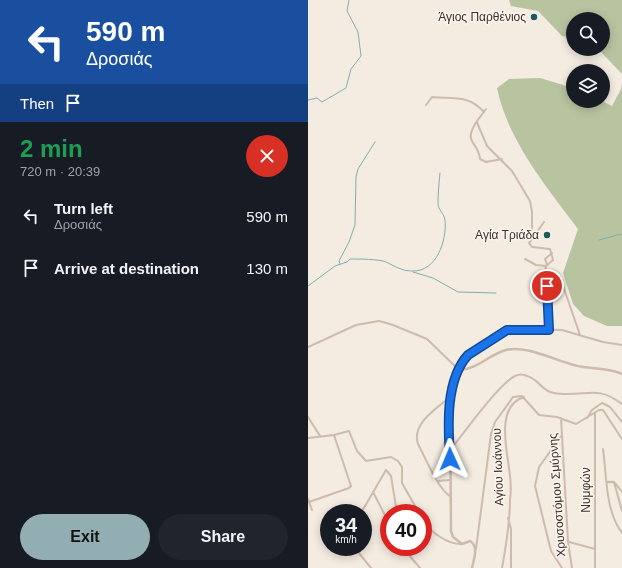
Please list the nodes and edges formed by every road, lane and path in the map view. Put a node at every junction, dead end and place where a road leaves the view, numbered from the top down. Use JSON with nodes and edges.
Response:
{"nodes":[{"id":1,"x":426,"y":105,"type":"dead end"},
{"id":2,"x":477,"y":121,"type":"junction"},
{"id":3,"x":502,"y":159,"type":"junction"},
{"id":4,"x":544,"y":222,"type":"dead end"},
{"id":5,"x":532,"y":236,"type":"junction"},
{"id":6,"x":552,"y":253,"type":"junction"},
{"id":7,"x":525,"y":259,"type":"dead end"},
{"id":8,"x":546,"y":266,"type":"junction"},
{"id":9,"x":545,"y":276,"type":"junction"},
{"id":10,"x":549,"y":330,"type":"junction"},
{"id":11,"x":580,"y":336,"type":"junction"},
{"id":12,"x":622,"y":344,"type":"edge"},
{"id":13,"x":308,"y":347,"type":"edge"},
{"id":14,"x":459,"y":370,"type":"junction"},
{"id":15,"x":622,"y":374,"type":"edge"},
{"id":16,"x":450,"y":397,"type":"junction"},
{"id":17,"x":524,"y":397,"type":"junction"},
{"id":18,"x":622,"y":404,"type":"edge"},
{"id":19,"x":594,"y":413,"type":"junction"},
{"id":20,"x":308,"y":417,"type":"edge"},
{"id":21,"x":561,"y":418,"type":"junction"},
{"id":22,"x":586,"y":420,"type":"junction"},
{"id":23,"x":622,"y":422,"type":"edge"},
{"id":24,"x":563,"y":434,"type":"junction"},
{"id":25,"x":334,"y":435,"type":"junction"},
{"id":26,"x":320,"y":436,"type":"junction"},
{"id":27,"x":308,"y":438,"type":"edge"},
{"id":28,"x":622,"y":439,"type":"edge"},
{"id":29,"x":449,"y":448,"type":"junction"},
{"id":30,"x":603,"y":449,"type":"dead end"},
{"id":31,"x":450,"y":480,"type":"junction"},
{"id":32,"x":438,"y":481,"type":"junction"},
{"id":33,"x":608,"y":482,"type":"junction"},
{"id":34,"x":614,"y":482,"type":"junction"},
{"id":35,"x":373,"y":492,"type":"junction"},
{"id":36,"x":622,"y":492,"type":"edge"},
{"id":37,"x":450,"y":496,"type":"junction"},
{"id":38,"x":308,"y":500,"type":"edge"},
{"id":39,"x":366,"y":504,"type":"edge"},
{"id":40,"x":396,"y":504,"type":"edge"},
{"id":41,"x":414,"y":504,"type":"edge"},
{"id":42,"x":309,"y":506,"type":"edge"},
{"id":43,"x":380,"y":506,"type":"edge"},
{"id":44,"x":312,"y":510,"type":"dead end"},
{"id":45,"x":622,"y":510,"type":"edge"},
{"id":46,"x":508,"y":518,"type":"junction"},
{"id":47,"x":432,"y":531,"type":"edge"},
{"id":48,"x":622,"y":533,"type":"edge"},
{"id":49,"x":568,"y":542,"type":"junction"},
{"id":50,"x":462,"y":544,"type":"junction"},
{"id":51,"x":476,"y":549,"type":"junction"},
{"id":52,"x":595,"y":549,"type":"junction"},
{"id":53,"x":361,"y":556,"type":"edge"},
{"id":54,"x":410,"y":556,"type":"edge"},
{"id":55,"x":371,"y":568,"type":"edge"},
{"id":56,"x":420,"y":568,"type":"edge"},
{"id":57,"x":472,"y":568,"type":"edge"},
{"id":58,"x":502,"y":568,"type":"edge"},
{"id":59,"x":511,"y":568,"type":"edge"},
{"id":60,"x":562,"y":568,"type":"edge"},
{"id":61,"x":572,"y":568,"type":"edge"},
{"id":62,"x":595,"y":568,"type":"edge"}],
"edges":[{"from":1,"to":2,"type":"street"},
{"from":2,"to":3,"type":"street"},
{"from":2,"to":3,"type":"street"},
{"from":3,"to":5,"type":"street"},
{"from":4,"to":5,"type":"street"},
{"from":5,"to":6,"type":"street"},
{"from":6,"to":8,"type":"street"},
{"from":6,"to":8,"type":"street"},
{"from":7,"to":8,"type":"street"},
{"from":8,"to":9,"type":"street"},
{"from":9,"to":10,"type":"street"},
{"from":9,"to":11,"type":"street"},
{"from":10,"to":11,"type":"street"},
{"from":10,"to":14,"type":"street"},
{"from":11,"to":12,"type":"street"},
{"from":13,"to":14,"type":"street"},
{"from":14,"to":15,"type":"street"},
{"from":14,"to":16,"type":"street"},
{"from":16,"to":29,"type":"street"},
{"from":16,"to":32,"type":"street"},
{"from":17,"to":21,"type":"street","name":"Χρυσοστόμου Σμύρνης"},
{"from":17,"to":46,"type":"street","name":"Αγίου Ιωάννου"},
{"from":17,"to":51,"type":"street"},
{"from":18,"to":29,"type":"street"},
{"from":19,"to":22,"type":"street"},
{"from":19,"to":28,"type":"street"},
{"from":19,"to":52,"type":"street","name":"Νυμφών"},
{"from":20,"to":26,"type":"street"},
{"from":21,"to":22,"type":"street"},
{"from":21,"to":24,"type":"street","name":"Χρυσοστόμου Σμύρνης"},
{"from":22,"to":23,"type":"street"},
{"from":24,"to":49,"type":"street","name":"Χρυσοστόμου Σμύρνης"},
{"from":24,"to":60,"type":"street"},
{"from":25,"to":26,"type":"street"},
{"from":25,"to":38,"type":"street"},
{"from":25,"to":41,"type":"street"},
{"from":26,"to":27,"type":"street"},
{"from":29,"to":31,"type":"street"},
{"from":30,"to":33,"type":"street"},
{"from":31,"to":32,"type":"street"},
{"from":31,"to":37,"type":"street"},
{"from":32,"to":37,"type":"street"},
{"from":33,"to":34,"type":"street"},
{"from":33,"to":48,"type":"street"},
{"from":34,"to":36,"type":"street"},
{"from":34,"to":45,"type":"street"},
{"from":35,"to":39,"type":"street"},
{"from":35,"to":40,"type":"street"},
{"from":35,"to":43,"type":"street"},
{"from":37,"to":50,"type":"street"},
{"from":38,"to":42,"type":"street"},
{"from":42,"to":44,"type":"street"},
{"from":46,"to":58,"type":"street","name":"Αγίου Ιωάννου"},
{"from":46,"to":59,"type":"street"},
{"from":47,"to":50,"type":"street"},
{"from":49,"to":52,"type":"street"},
{"from":49,"to":61,"type":"street","name":"Χρυσοστόμου Σμύρνης"},
{"from":50,"to":51,"type":"street"},
{"from":51,"to":57,"type":"street"},
{"from":52,"to":62,"type":"street","name":"Νυμφών"},
{"from":53,"to":55,"type":"street"},
{"from":54,"to":56,"type":"street"}]}
